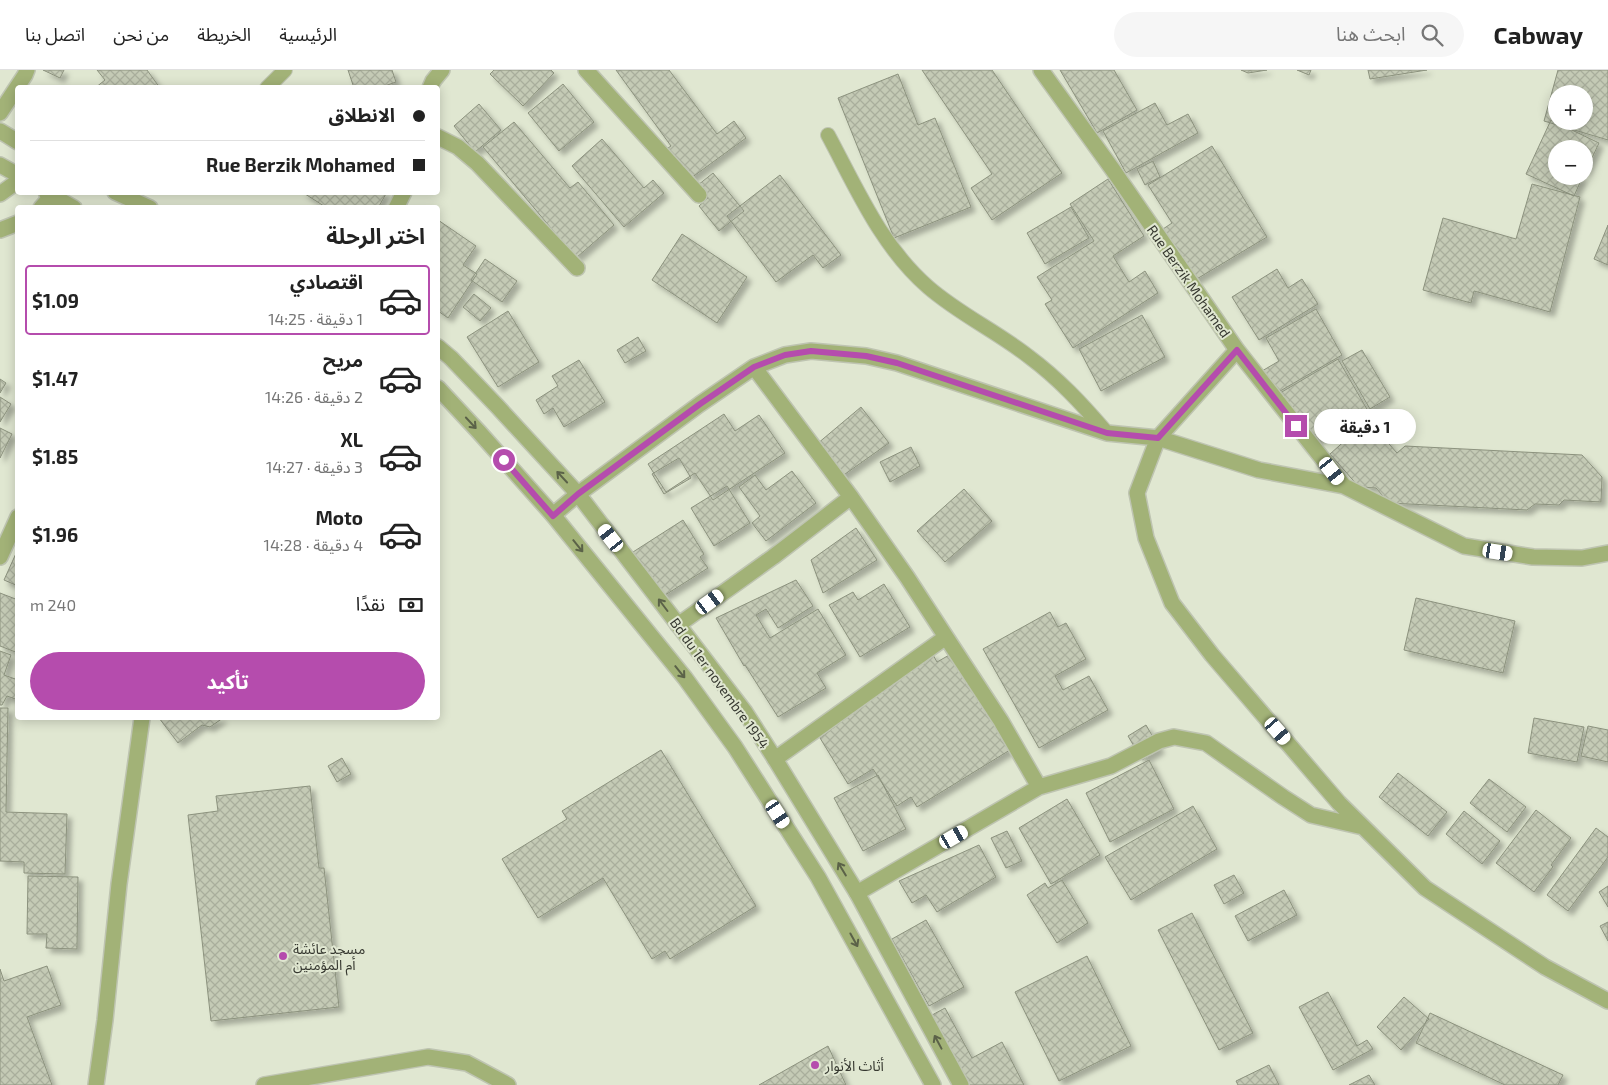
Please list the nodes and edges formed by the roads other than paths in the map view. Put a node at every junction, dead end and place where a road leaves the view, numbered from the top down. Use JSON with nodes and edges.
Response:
{"nodes":[{"id":1,"x":27,"y":70,"type":"edge"},
{"id":2,"x":284,"y":70,"type":"edge"},
{"id":3,"x":442,"y":70,"type":"edge"},
{"id":4,"x":586,"y":70,"type":"edge"},
{"id":5,"x":1041,"y":70,"type":"edge"},
{"id":6,"x":18,"y":85,"type":"edge"},
{"id":7,"x":270,"y":85,"type":"edge"},
{"id":8,"x":431,"y":85,"type":"edge"},
{"id":9,"x":15,"y":90,"type":"edge"},
{"id":10,"x":0,"y":113,"type":"edge"},
{"id":11,"x":0,"y":131,"type":"edge"},
{"id":12,"x":828,"y":135,"type":"dead end"},
{"id":13,"x":440,"y":138,"type":"edge"},
{"id":14,"x":15,"y":140,"type":"edge"},
{"id":15,"x":0,"y":165,"type":"edge"},
{"id":16,"x":15,"y":173,"type":"edge"},
{"id":17,"x":15,"y":183,"type":"edge"},
{"id":18,"x":0,"y":194,"type":"edge"},
{"id":19,"x":698,"y":194,"type":"dead end"},
{"id":20,"x":53,"y":195,"type":"edge"},
{"id":21,"x":122,"y":195,"type":"edge"},
{"id":22,"x":69,"y":205,"type":"edge"},
{"id":23,"x":143,"y":205,"type":"edge"},
{"id":24,"x":15,"y":223,"type":"edge"},
{"id":25,"x":0,"y":230,"type":"edge"},
{"id":26,"x":577,"y":268,"type":"dead end"},
{"id":27,"x":440,"y":349,"type":"edge"},
{"id":28,"x":1237,"y":350,"type":"junction"},
{"id":29,"x":754,"y":367,"type":"junction"},
{"id":30,"x":440,"y":390,"type":"edge"},
{"id":31,"x":1107,"y":433,"type":"junction"},
{"id":32,"x":1158,"y":438,"type":"junction"},
{"id":33,"x":1344,"y":486,"type":"junction"},
{"id":34,"x":578,"y":494,"type":"junction"},
{"id":35,"x":851,"y":497,"type":"junction"},
{"id":36,"x":553,"y":516,"type":"junction"},
{"id":37,"x":15,"y":524,"type":"edge"},
{"id":38,"x":1608,"y":553,"type":"edge"},
{"id":39,"x":0,"y":557,"type":"edge"},
{"id":40,"x":678,"y":625,"type":"junction"},
{"id":41,"x":946,"y":637,"type":"junction"},
{"id":42,"x":142,"y":720,"type":"edge"},
{"id":43,"x":775,"y":759,"type":"junction"},
{"id":44,"x":1039,"y":786,"type":"junction"},
{"id":45,"x":1364,"y":827,"type":"junction"},
{"id":46,"x":857,"y":894,"type":"junction"},
{"id":47,"x":1608,"y":1001,"type":"edge"},
{"id":48,"x":96,"y":1085,"type":"edge"},
{"id":49,"x":264,"y":1085,"type":"edge"},
{"id":50,"x":508,"y":1085,"type":"edge"},
{"id":51,"x":933,"y":1085,"type":"edge"},
{"id":52,"x":961,"y":1085,"type":"edge"}],
"edges":[{"from":1,"to":6,"type":"street"},
{"from":2,"to":7,"type":"lane"},
{"from":3,"to":8,"type":"street"},
{"from":4,"to":19,"type":"street"},
{"from":5,"to":28,"type":"street","name":"Rue Berzik Mohamed"},
{"from":9,"to":10,"type":"street"},
{"from":11,"to":14,"type":"street"},
{"from":12,"to":31,"type":"lane"},
{"from":13,"to":26,"type":"street"},
{"from":15,"to":16,"type":"street"},
{"from":17,"to":18,"type":"street"},
{"from":20,"to":22,"type":"street"},
{"from":21,"to":23,"type":"street"},
{"from":24,"to":25,"type":"street"},
{"from":34,"to":27,"type":"street","name":"Bd du 1er novembre 1954","one_way":true},
{"from":28,"to":32,"type":"street"},
{"from":28,"to":33,"type":"street","name":"Rue Berzik Mohamed"},
{"from":29,"to":31,"type":"street"},
{"from":29,"to":34,"type":"street"},
{"from":29,"to":35,"type":"street"},
{"from":30,"to":36,"type":"street","one_way":true},
{"from":31,"to":32,"type":"street"},
{"from":32,"to":33,"type":"street"},
{"from":32,"to":45,"type":"street"},
{"from":33,"to":38,"type":"street"},
{"from":34,"to":36,"type":"street"},
{"from":40,"to":34,"type":"street","name":"Bd du 1er novembre 1954","one_way":true},
{"from":35,"to":40,"type":"street"},
{"from":35,"to":41,"type":"street"},
{"from":36,"to":51,"type":"street","one_way":true},
{"from":37,"to":39,"type":"street"},
{"from":40,"to":43,"type":"street","name":"Bd du 1er novembre 1954"},
{"from":41,"to":43,"type":"street"},
{"from":41,"to":44,"type":"street"},
{"from":42,"to":48,"type":"street"},
{"from":46,"to":43,"type":"street","name":"Bd du 1er novembre 1954","one_way":true},
{"from":44,"to":45,"type":"street"},
{"from":44,"to":46,"type":"street"},
{"from":45,"to":47,"type":"street"},
{"from":52,"to":46,"type":"street","name":"Bd du 1er novembre 1954","one_way":true},
{"from":49,"to":50,"type":"street"}]}
